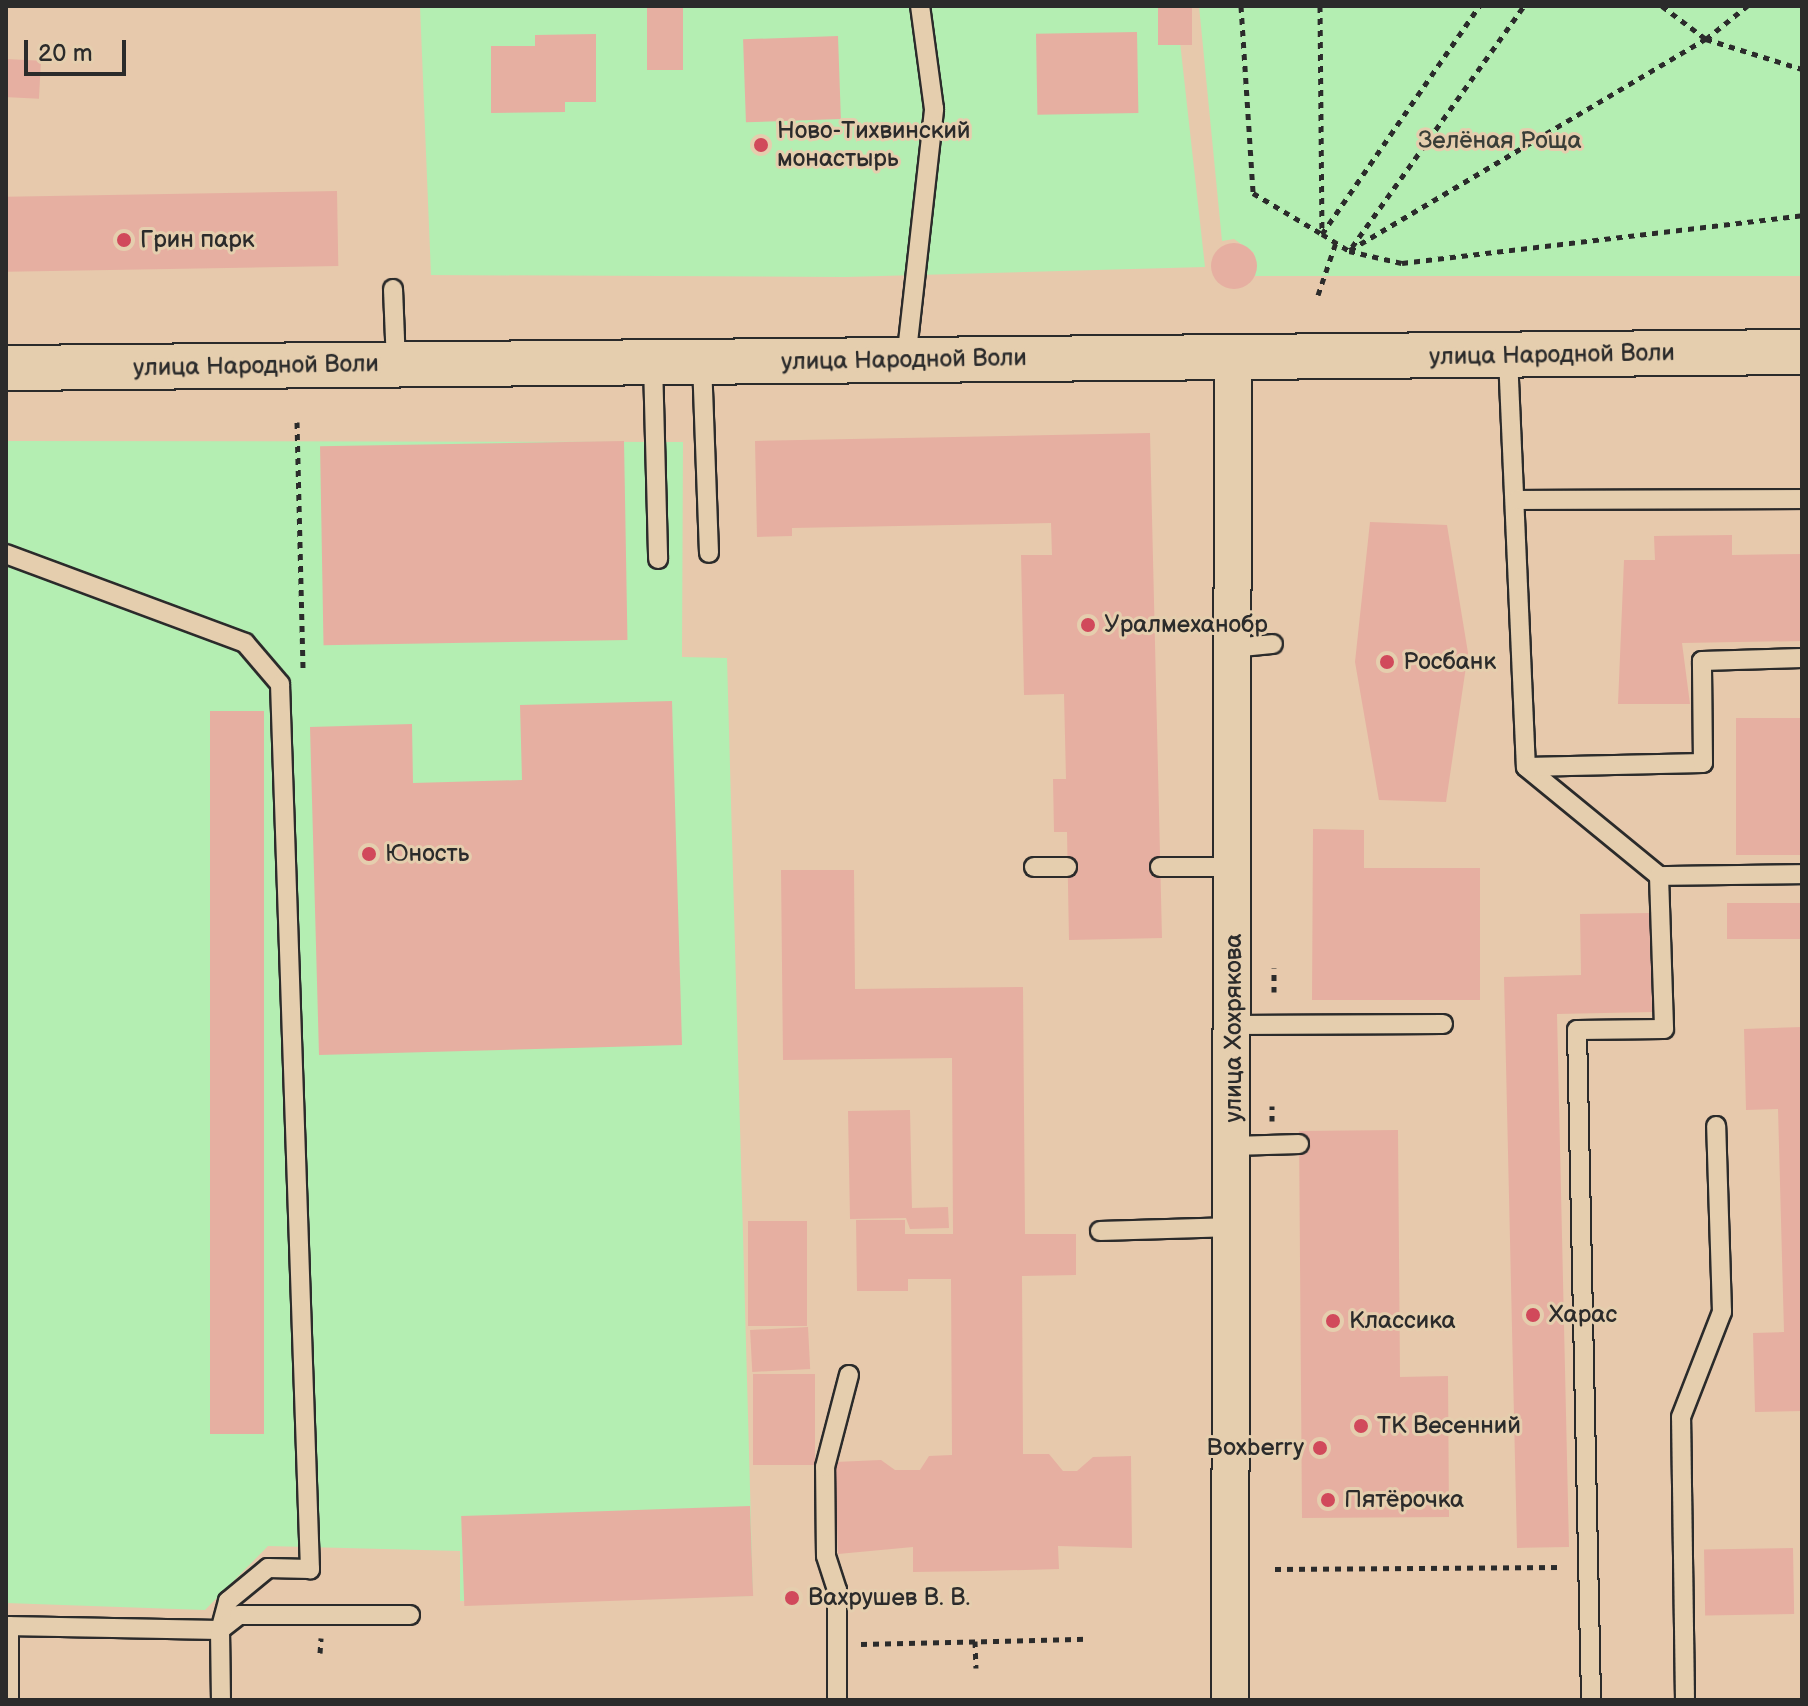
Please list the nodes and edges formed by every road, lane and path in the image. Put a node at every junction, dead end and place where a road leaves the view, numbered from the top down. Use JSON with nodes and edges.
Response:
{"nodes":[{"id":1,"x":920,"y":6,"type":"edge"},
{"id":2,"x":1241,"y":6,"type":"edge"},
{"id":3,"x":1320,"y":6,"type":"edge"},
{"id":4,"x":1479,"y":6,"type":"edge"},
{"id":5,"x":1524,"y":6,"type":"edge"},
{"id":6,"x":1662,"y":6,"type":"edge"},
{"id":7,"x":1747,"y":6,"type":"edge"},
{"id":8,"x":1706,"y":39,"type":"junction"},
{"id":9,"x":1802,"y":69,"type":"edge"},
{"id":10,"x":1802,"y":215,"type":"edge"},
{"id":11,"x":1322,"y":234,"type":"junction"},
{"id":12,"x":1336,"y":242,"type":"junction"},
{"id":13,"x":1349,"y":251,"type":"junction"},
{"id":14,"x":393,"y":289,"type":"dead end"},
{"id":15,"x":1318,"y":295,"type":"dead end"},
{"id":16,"x":1802,"y":352,"type":"edge"},
{"id":17,"x":1233,"y":357,"type":"junction"},
{"id":18,"x":1508,"y":357,"type":"junction"},
{"id":19,"x":906,"y":360,"type":"junction"},
{"id":20,"x":702,"y":362,"type":"junction"},
{"id":21,"x":653,"y":363,"type":"junction"},
{"id":22,"x":396,"y":365,"type":"junction"},
{"id":23,"x":6,"y":368,"type":"edge"},
{"id":24,"x":297,"y":422,"type":"dead end"},
{"id":25,"x":1802,"y":499,"type":"edge"},
{"id":26,"x":1517,"y":500,"type":"junction"},
{"id":27,"x":709,"y":553,"type":"dead end"},
{"id":28,"x":6,"y":554,"type":"edge"},
{"id":29,"x":658,"y":559,"type":"dead end"},
{"id":30,"x":302,"y":635,"type":"dead end"},
{"id":31,"x":1273,"y":644,"type":"dead end"},
{"id":32,"x":1233,"y":648,"type":"junction"},
{"id":33,"x":1802,"y":658,"type":"edge"},
{"id":34,"x":1526,"y":767,"type":"junction"},
{"id":35,"x":1034,"y":867,"type":"dead end"},
{"id":36,"x":1067,"y":867,"type":"dead end"},
{"id":37,"x":1160,"y":867,"type":"dead end"},
{"id":38,"x":1233,"y":867,"type":"junction"},
{"id":39,"x":1802,"y":874,"type":"edge"},
{"id":40,"x":1659,"y":876,"type":"junction"},
{"id":41,"x":1274,"y":968,"type":"dead end"},
{"id":42,"x":1274,"y":992,"type":"dead end"},
{"id":43,"x":1443,"y":1024,"type":"dead end"},
{"id":44,"x":1234,"y":1025,"type":"junction"},
{"id":45,"x":1272,"y":1106,"type":"dead end"},
{"id":46,"x":1272,"y":1124,"type":"dead end"},
{"id":47,"x":1716,"y":1126,"type":"dead end"},
{"id":48,"x":1299,"y":1144,"type":"dead end"},
{"id":49,"x":1234,"y":1146,"type":"junction"},
{"id":50,"x":1234,"y":1227,"type":"junction"},
{"id":51,"x":1100,"y":1231,"type":"dead end"},
{"id":52,"x":849,"y":1375,"type":"dead end"},
{"id":53,"x":1559,"y":1567,"type":"dead end"},
{"id":54,"x":1275,"y":1569,"type":"dead end"},
{"id":55,"x":410,"y":1615,"type":"dead end"},
{"id":56,"x":7,"y":1626,"type":"edge"},
{"id":57,"x":220,"y":1630,"type":"junction"},
{"id":58,"x":1087,"y":1639,"type":"dead end"},
{"id":59,"x":975,"y":1641,"type":"junction"},
{"id":60,"x":836,"y":1644,"type":"junction"},
{"id":61,"x":976,"y":1668,"type":"dead end"},
{"id":62,"x":9,"y":1700,"type":"edge"},
{"id":63,"x":221,"y":1700,"type":"edge"},
{"id":64,"x":837,"y":1700,"type":"edge"},
{"id":65,"x":1230,"y":1700,"type":"edge"},
{"id":66,"x":1591,"y":1700,"type":"edge"},
{"id":67,"x":1685,"y":1700,"type":"edge"}],
"edges":[{"from":1,"to":19,"type":"lane"},
{"from":2,"to":11,"type":"path"},
{"from":3,"to":11,"type":"path"},
{"from":4,"to":11,"type":"path"},
{"from":5,"to":13,"type":"path"},
{"from":6,"to":8,"type":"path"},
{"from":7,"to":8,"type":"path"},
{"from":8,"to":9,"type":"path"},
{"from":8,"to":13,"type":"path"},
{"from":10,"to":13,"type":"path"},
{"from":11,"to":12,"type":"path"},
{"from":12,"to":13,"type":"path"},
{"from":12,"to":15,"type":"path"},
{"from":14,"to":22,"type":"lane"},
{"from":16,"to":18,"type":"street","name":"улица Народной Воли"},
{"from":17,"to":18,"type":"street","name":"улица Народной Воли"},
{"from":17,"to":19,"type":"street","name":"улица Народной Воли"},
{"from":17,"to":32,"type":"street","name":"улица Хохрякова"},
{"from":18,"to":26,"type":"lane"},
{"from":19,"to":20,"type":"street","name":"улица Народной Воли"},
{"from":20,"to":21,"type":"street","name":"улица Народной Воли"},
{"from":20,"to":27,"type":"lane"},
{"from":21,"to":22,"type":"street","name":"улица Народной Воли"},
{"from":21,"to":29,"type":"lane"},
{"from":22,"to":23,"type":"street","name":"улица Народной Воли"},
{"from":24,"to":30,"type":"path"},
{"from":25,"to":26,"type":"lane"},
{"from":26,"to":34,"type":"lane"},
{"from":28,"to":57,"type":"lane"},
{"from":31,"to":32,"type":"lane"},
{"from":32,"to":38,"type":"street","name":"улица Хохрякова"},
{"from":33,"to":34,"type":"lane"},
{"from":34,"to":40,"type":"lane"},
{"from":35,"to":36,"type":"lane"},
{"from":37,"to":38,"type":"lane"},
{"from":38,"to":44,"type":"street","name":"улица Хохрякова"},
{"from":39,"to":40,"type":"lane"},
{"from":40,"to":66,"type":"lane"},
{"from":41,"to":42,"type":"path"},
{"from":43,"to":44,"type":"lane"},
{"from":44,"to":49,"type":"street","name":"улица Хохрякова"},
{"from":45,"to":46,"type":"path"},
{"from":47,"to":67,"type":"lane"},
{"from":48,"to":49,"type":"lane"},
{"from":49,"to":50,"type":"street","name":"улица Хохрякова"},
{"from":50,"to":51,"type":"lane"},
{"from":50,"to":65,"type":"street","name":"улица Хохрякова"},
{"from":52,"to":60,"type":"lane"},
{"from":53,"to":54,"type":"path"},
{"from":55,"to":57,"type":"lane"},
{"from":56,"to":57,"type":"lane"},
{"from":56,"to":62,"type":"lane"},
{"from":57,"to":63,"type":"lane"},
{"from":58,"to":59,"type":"path"},
{"from":59,"to":60,"type":"path"},
{"from":59,"to":61,"type":"path"},
{"from":60,"to":64,"type":"lane"}]}
